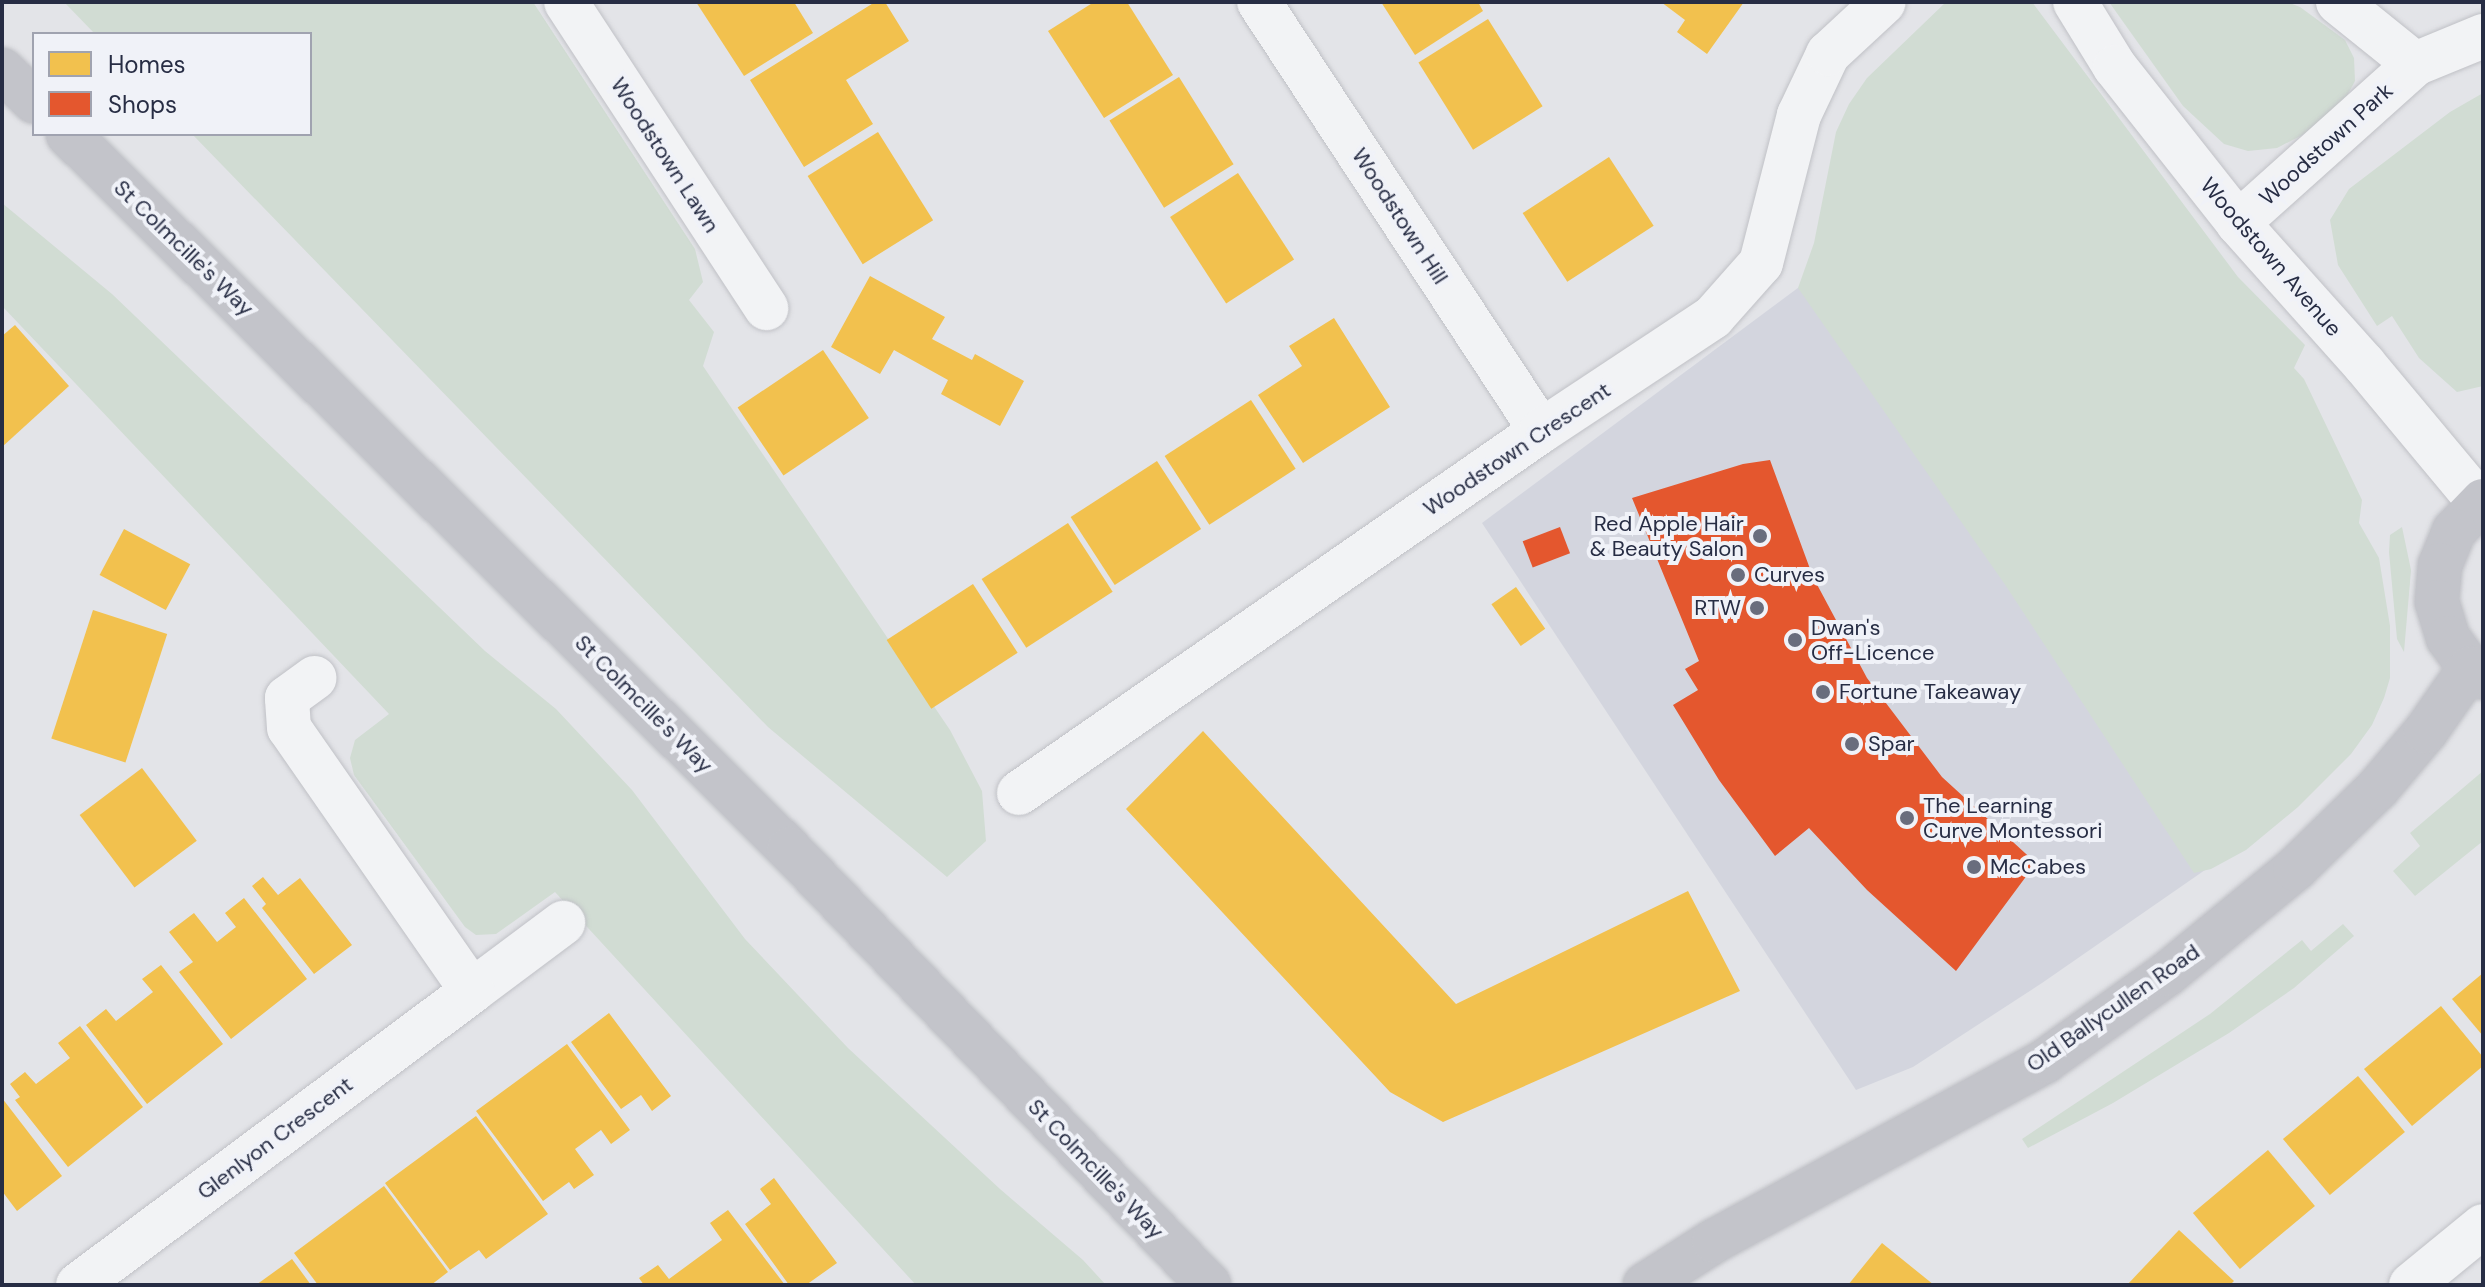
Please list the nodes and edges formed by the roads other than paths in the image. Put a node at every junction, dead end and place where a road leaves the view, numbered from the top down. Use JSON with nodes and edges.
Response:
{"nodes":[{"id":1,"x":566,"y":2,"type":"edge"},
{"id":2,"x":1259,"y":2,"type":"edge"},
{"id":3,"x":1884,"y":2,"type":"edge"},
{"id":4,"x":2075,"y":2,"type":"edge"},
{"id":5,"x":2338,"y":2,"type":"edge"},
{"id":6,"x":2483,"y":36,"type":"edge"},
{"id":7,"x":2415,"y":64,"type":"junction"},
{"id":8,"x":2,"y":70,"type":"edge"},
{"id":9,"x":32,"y":99,"type":"edge"},
{"id":10,"x":70,"y":136,"type":"edge"},
{"id":11,"x":2238,"y":223,"type":"junction"},
{"id":12,"x":766,"y":308,"type":"dead end"},
{"id":13,"x":1541,"y":431,"type":"junction"},
{"id":14,"x":2481,"y":502,"type":"edge"},
{"id":15,"x":2477,"y":673,"type":"edge"},
{"id":16,"x":315,"y":678,"type":"dead end"},
{"id":17,"x":1019,"y":793,"type":"dead end"},
{"id":18,"x":563,"y":923,"type":"dead end"},
{"id":19,"x":472,"y":991,"type":"junction"},
{"id":20,"x":2477,"y":1247,"type":"edge"},
{"id":21,"x":1206,"y":1281,"type":"edge"},
{"id":22,"x":78,"y":1285,"type":"edge"},
{"id":23,"x":1645,"y":1285,"type":"edge"},
{"id":24,"x":2411,"y":1285,"type":"edge"}],
"edges":[{"from":1,"to":12,"type":"street","name":"Woodstown Lawn"},
{"from":2,"to":13,"type":"street","name":"Woodstown Hill"},
{"from":3,"to":13,"type":"street","name":"Woodstown Crescent"},
{"from":4,"to":11,"type":"street","name":"Woodstown Avenue"},
{"from":5,"to":7,"type":"street","name":"Woodstown Park"},
{"from":6,"to":7,"type":"street","name":"Woodstown Park"},
{"from":7,"to":11,"type":"street","name":"Woodstown Park"},
{"from":8,"to":9,"type":"main road"},
{"from":10,"to":21,"type":"main road","name":"St Colmcille's Way"},
{"from":11,"to":14,"type":"street","name":"Woodstown Avenue"},
{"from":13,"to":17,"type":"street","name":"Woodstown Crescent"},
{"from":14,"to":15,"type":"main road"},
{"from":15,"to":23,"type":"main road","name":"Old Ballycullen Road"},
{"from":16,"to":19,"type":"street"},
{"from":18,"to":19,"type":"street","name":"Glenlyon Crescent"},
{"from":19,"to":22,"type":"street","name":"Glenlyon Crescent"},
{"from":20,"to":24,"type":"street"}]}
